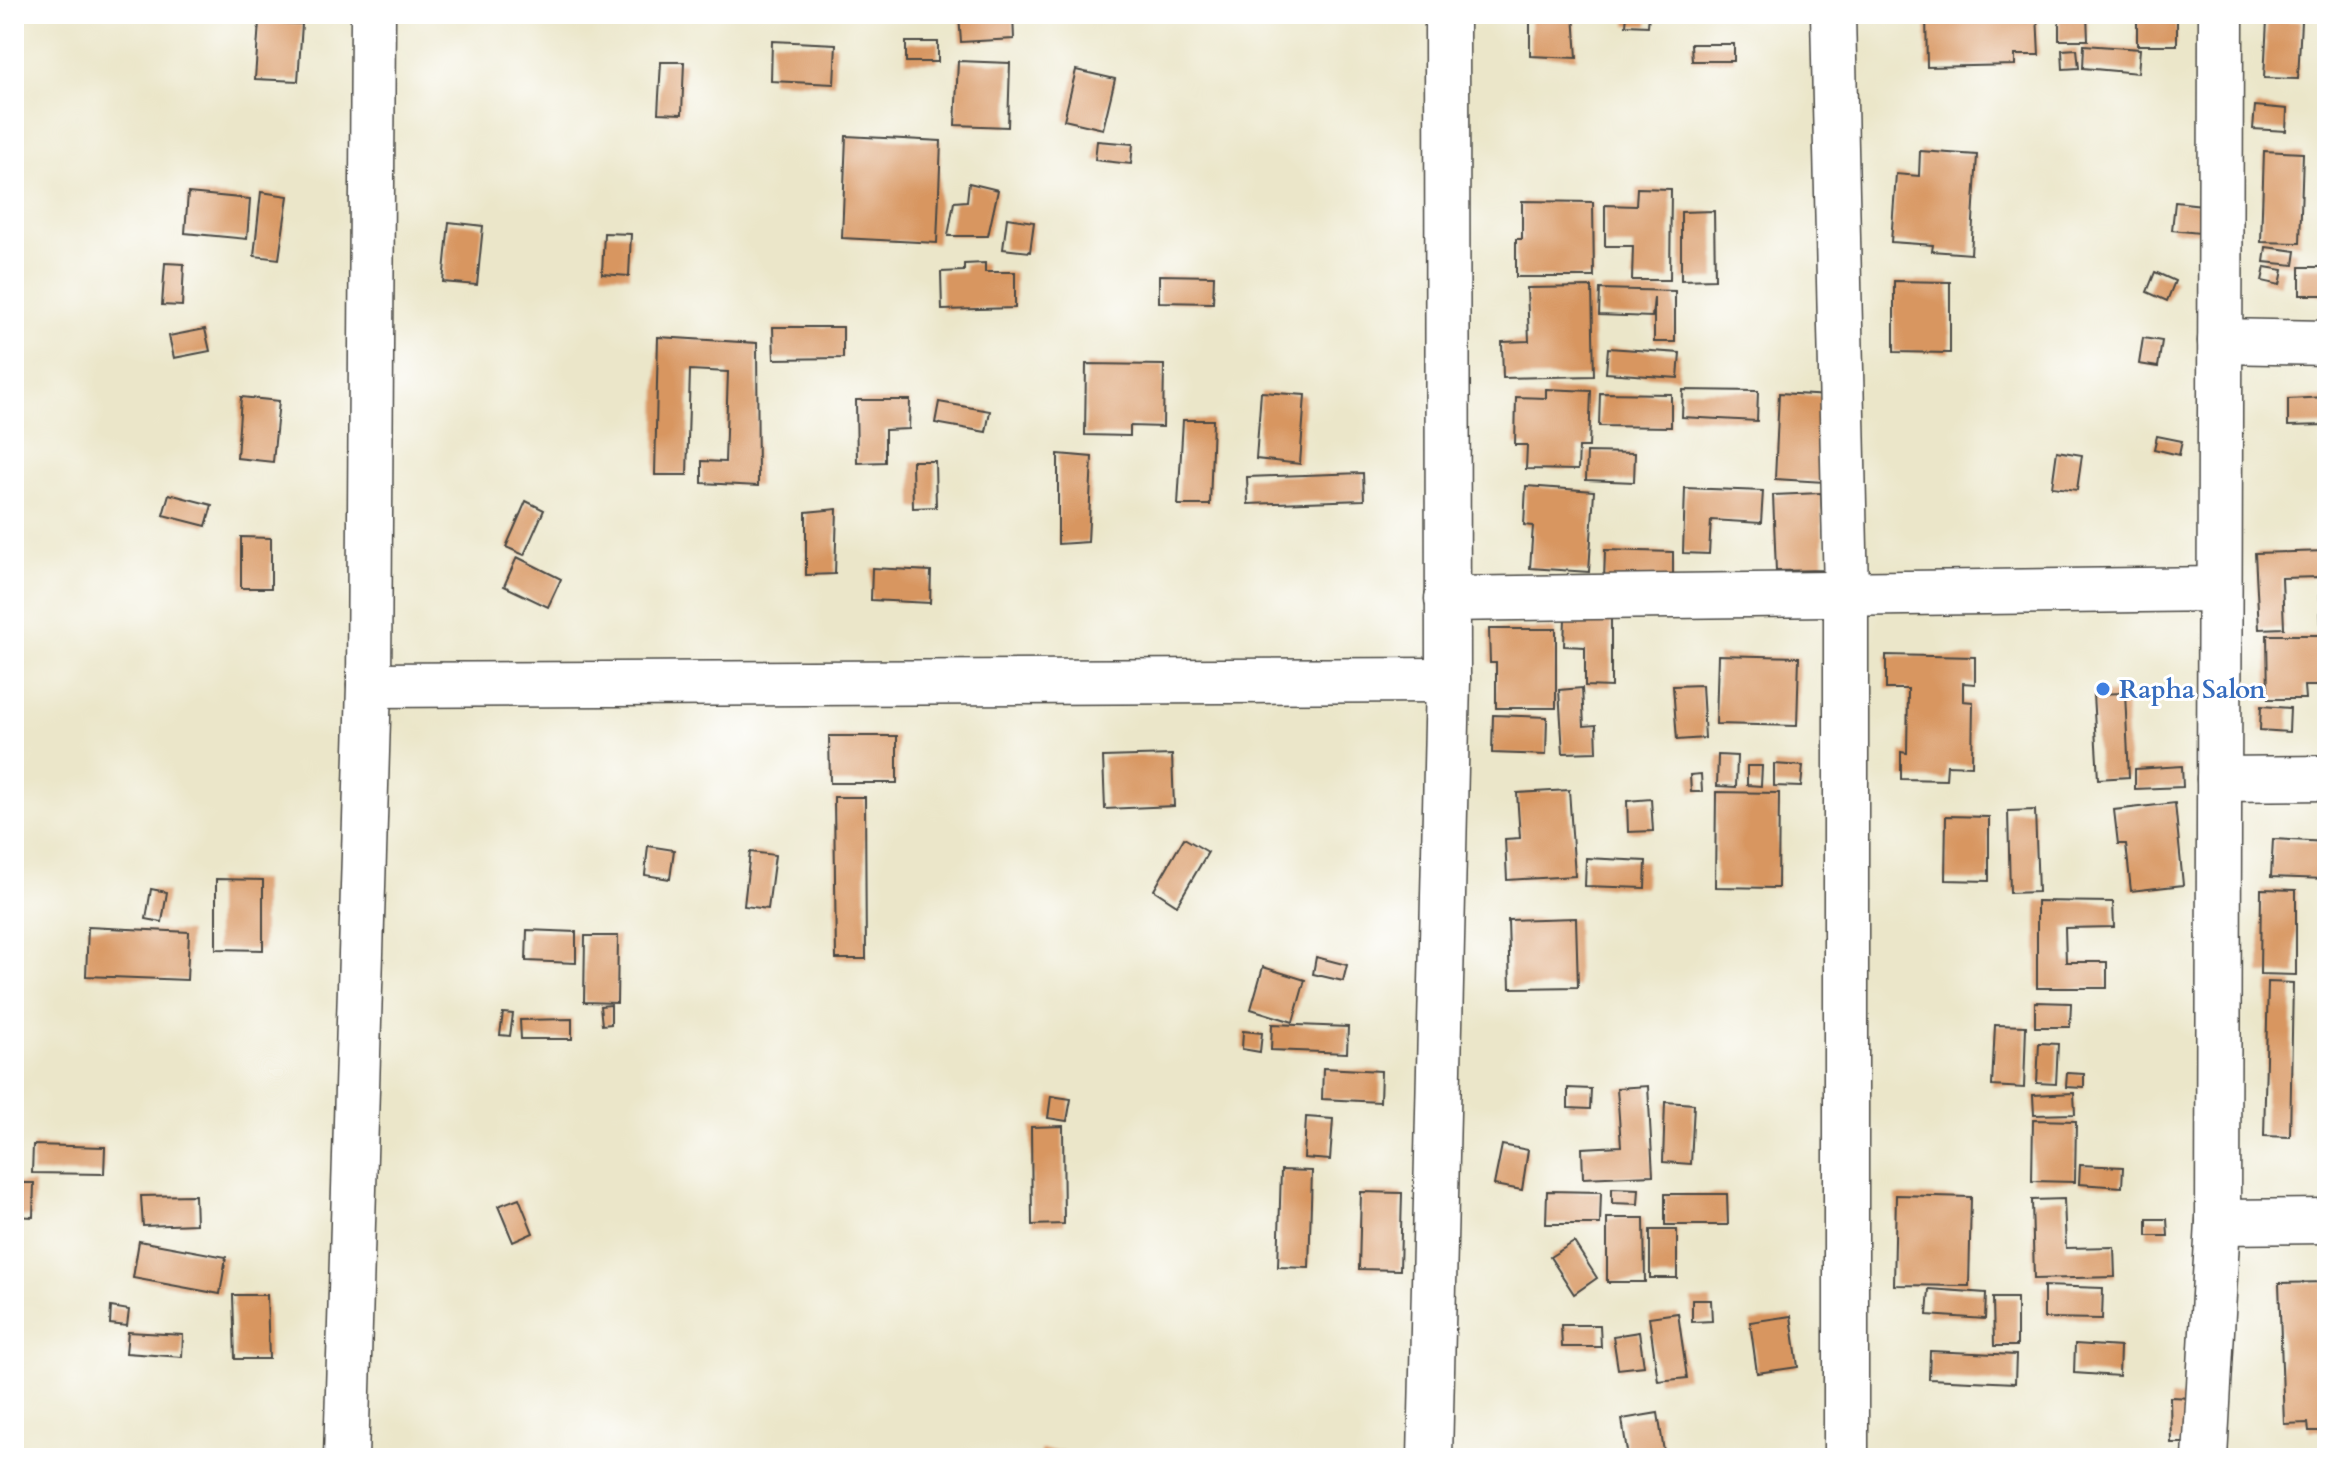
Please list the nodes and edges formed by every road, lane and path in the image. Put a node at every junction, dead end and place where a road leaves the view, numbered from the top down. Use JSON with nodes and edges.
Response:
{"nodes":[{"id":1,"x":373,"y":14,"type":"edge"},
{"id":2,"x":1447,"y":14,"type":"edge"},
{"id":3,"x":1833,"y":14,"type":"edge"},
{"id":4,"x":2221,"y":14,"type":"edge"},
{"id":5,"x":2220,"y":341,"type":"junction"},
{"id":6,"x":2327,"y":343,"type":"edge"},
{"id":7,"x":2219,"y":589,"type":"junction"},
{"id":8,"x":1846,"y":594,"type":"junction"},
{"id":9,"x":1447,"y":599,"type":"junction"},
{"id":10,"x":1448,"y":680,"type":"junction"},
{"id":11,"x":369,"y":685,"type":"junction"},
{"id":12,"x":2327,"y":778,"type":"edge"},
{"id":13,"x":2219,"y":779,"type":"junction"},
{"id":14,"x":2327,"y":1221,"type":"edge"},
{"id":15,"x":2218,"y":1222,"type":"junction"},
{"id":16,"x":346,"y":1458,"type":"edge"},
{"id":17,"x":1430,"y":1458,"type":"edge"},
{"id":18,"x":1846,"y":1458,"type":"edge"},
{"id":19,"x":2205,"y":1458,"type":"edge"}],
"edges":[{"from":1,"to":11,"type":"street"},
{"from":2,"to":9,"type":"street"},
{"from":3,"to":8,"type":"street"},
{"from":4,"to":5,"type":"street"},
{"from":5,"to":6,"type":"street"},
{"from":5,"to":7,"type":"street"},
{"from":7,"to":8,"type":"street"},
{"from":7,"to":13,"type":"street"},
{"from":8,"to":9,"type":"street"},
{"from":8,"to":18,"type":"street"},
{"from":9,"to":10,"type":"street"},
{"from":10,"to":11,"type":"street"},
{"from":10,"to":17,"type":"street"},
{"from":11,"to":16,"type":"street"},
{"from":12,"to":13,"type":"street"},
{"from":13,"to":15,"type":"street"},
{"from":14,"to":15,"type":"street"},
{"from":15,"to":19,"type":"street"}]}
